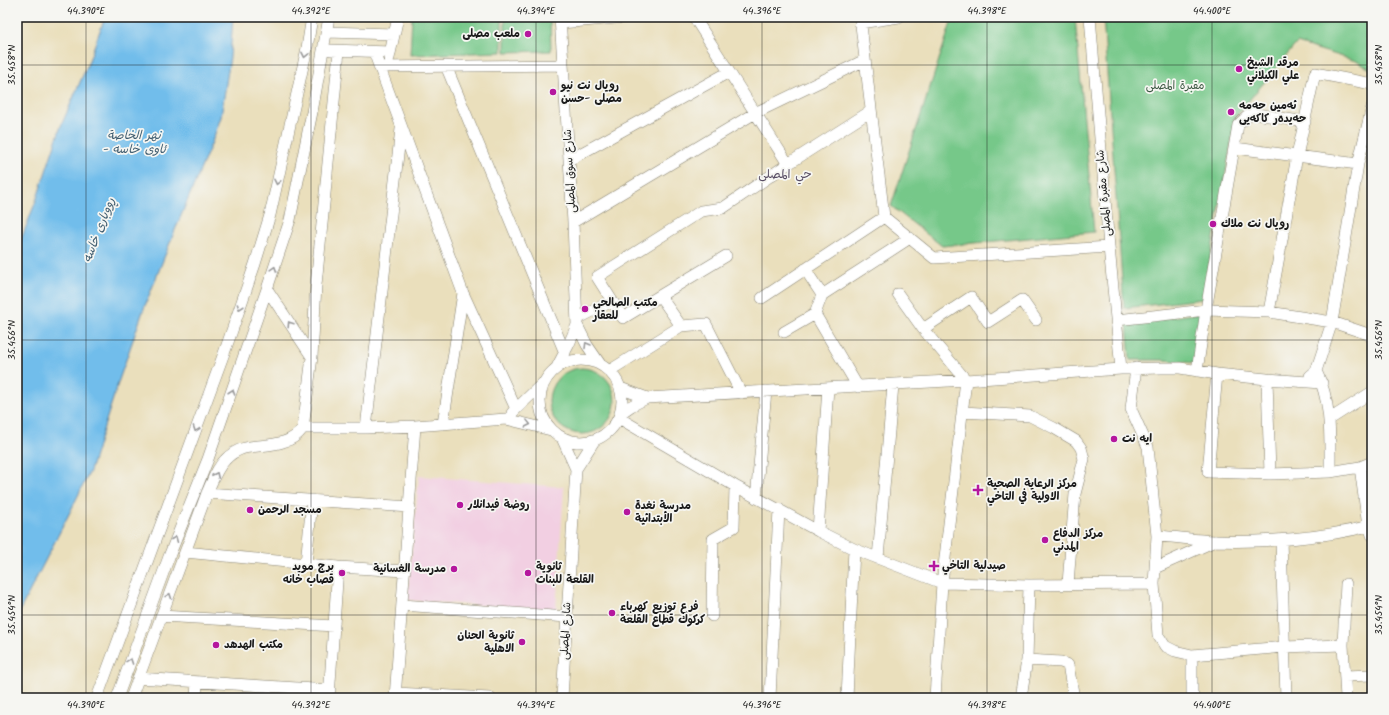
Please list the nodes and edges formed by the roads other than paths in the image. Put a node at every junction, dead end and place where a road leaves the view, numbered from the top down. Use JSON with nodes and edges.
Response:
{"nodes":[{"id":1,"x":312,"y":17,"type":"edge"},
{"id":2,"x":329,"y":17,"type":"edge"},
{"id":3,"x":398,"y":17,"type":"edge"},
{"id":4,"x":627,"y":17,"type":"edge"},
{"id":5,"x":694,"y":17,"type":"edge"},
{"id":6,"x":899,"y":17,"type":"edge"},
{"id":7,"x":1090,"y":17,"type":"edge"},
{"id":8,"x":561,"y":20,"type":"edge"},
{"id":9,"x":860,"y":20,"type":"edge"},
{"id":10,"x":327,"y":32,"type":"junction"},
{"id":11,"x":394,"y":34,"type":"junction"},
{"id":12,"x":324,"y":50,"type":"junction"},
{"id":13,"x":339,"y":51,"type":"junction"},
{"id":14,"x":374,"y":52,"type":"junction"},
{"id":15,"x":390,"y":52,"type":"junction"},
{"id":16,"x":865,"y":60,"type":"junction"},
{"id":17,"x":563,"y":65,"type":"junction"},
{"id":18,"x":446,"y":66,"type":"junction"},
{"id":19,"x":383,"y":67,"type":"junction"},
{"id":20,"x":729,"y":72,"type":"junction"},
{"id":21,"x":1372,"y":84,"type":"edge"},
{"id":22,"x":1372,"y":107,"type":"edge"},
{"id":23,"x":871,"y":111,"type":"junction"},
{"id":24,"x":755,"y":113,"type":"junction"},
{"id":25,"x":1305,"y":122,"type":"junction"},
{"id":26,"x":401,"y":127,"type":"junction"},
{"id":27,"x":1235,"y":148,"type":"junction"},
{"id":28,"x":1297,"y":156,"type":"junction"},
{"id":29,"x":569,"y":160,"type":"junction"},
{"id":30,"x":788,"y":164,"type":"junction"},
{"id":31,"x":1358,"y":164,"type":"junction"},
{"id":32,"x":884,"y":217,"type":"junction"},
{"id":33,"x":573,"y":222,"type":"junction"},
{"id":34,"x":910,"y":238,"type":"junction"},
{"id":35,"x":1109,"y":247,"type":"junction"},
{"id":36,"x":726,"y":256,"type":"dead end"},
{"id":37,"x":805,"y":269,"type":"junction"},
{"id":38,"x":267,"y":289,"type":"junction"},
{"id":39,"x":463,"y":293,"type":"junction"},
{"id":40,"x":898,"y":294,"type":"dead end"},
{"id":41,"x":822,"y":295,"type":"junction"},
{"id":42,"x":660,"y":296,"type":"junction"},
{"id":43,"x":762,"y":298,"type":"dead end"},
{"id":44,"x":612,"y":301,"type":"junction"},
{"id":45,"x":1206,"y":310,"type":"junction"},
{"id":46,"x":1269,"y":312,"type":"junction"},
{"id":47,"x":814,"y":314,"type":"junction"},
{"id":48,"x":1036,"y":320,"type":"dead end"},
{"id":49,"x":1117,"y":320,"type":"junction"},
{"id":50,"x":576,"y":322,"type":"junction"},
{"id":51,"x":1332,"y":322,"type":"junction"},
{"id":52,"x":680,"y":326,"type":"junction"},
{"id":53,"x":923,"y":328,"type":"junction"},
{"id":54,"x":784,"y":332,"type":"dead end"},
{"id":55,"x":1371,"y":333,"type":"edge"},
{"id":56,"x":565,"y":353,"type":"junction"},
{"id":57,"x":312,"y":357,"type":"junction"},
{"id":58,"x":557,"y":367,"type":"junction"},
{"id":59,"x":605,"y":368,"type":"junction"},
{"id":60,"x":1136,"y":368,"type":"junction"},
{"id":61,"x":1121,"y":369,"type":"junction"},
{"id":62,"x":1316,"y":370,"type":"junction"},
{"id":63,"x":1197,"y":371,"type":"junction"},
{"id":64,"x":1217,"y":374,"type":"junction"},
{"id":65,"x":1267,"y":379,"type":"junction"},
{"id":66,"x":966,"y":380,"type":"junction"},
{"id":67,"x":1305,"y":381,"type":"junction"},
{"id":68,"x":544,"y":382,"type":"junction"},
{"id":69,"x":1322,"y":383,"type":"junction"},
{"id":70,"x":893,"y":385,"type":"junction"},
{"id":71,"x":858,"y":386,"type":"junction"},
{"id":72,"x":620,"y":388,"type":"junction"},
{"id":73,"x":828,"y":388,"type":"junction"},
{"id":74,"x":766,"y":391,"type":"junction"},
{"id":75,"x":1372,"y":392,"type":"edge"},
{"id":76,"x":740,"y":393,"type":"junction"},
{"id":77,"x":647,"y":398,"type":"junction"},
{"id":78,"x":516,"y":409,"type":"junction"},
{"id":79,"x":963,"y":412,"type":"junction"},
{"id":80,"x":620,"y":415,"type":"junction"},
{"id":81,"x":506,"y":419,"type":"junction"},
{"id":82,"x":1330,"y":419,"type":"junction"},
{"id":83,"x":443,"y":424,"type":"junction"},
{"id":84,"x":416,"y":426,"type":"junction"},
{"id":85,"x":303,"y":428,"type":"junction"},
{"id":86,"x":366,"y":428,"type":"junction"},
{"id":87,"x":551,"y":430,"type":"junction"},
{"id":88,"x":562,"y":438,"type":"junction"},
{"id":89,"x":594,"y":441,"type":"junction"},
{"id":90,"x":1372,"y":462,"type":"edge"},
{"id":91,"x":1360,"y":468,"type":"junction"},
{"id":92,"x":576,"y":469,"type":"junction"},
{"id":93,"x":1330,"y":472,"type":"junction"},
{"id":94,"x":1270,"y":474,"type":"junction"},
{"id":95,"x":735,"y":486,"type":"junction"},
{"id":96,"x":207,"y":493,"type":"junction"},
{"id":97,"x":756,"y":498,"type":"junction"},
{"id":98,"x":312,"y":500,"type":"junction"},
{"id":99,"x":410,"y":507,"type":"junction"},
{"id":100,"x":779,"y":509,"type":"junction"},
{"id":101,"x":1370,"y":524,"type":"edge"},
{"id":102,"x":818,"y":531,"type":"junction"},
{"id":103,"x":1156,"y":536,"type":"junction"},
{"id":104,"x":1281,"y":540,"type":"junction"},
{"id":105,"x":1216,"y":541,"type":"junction"},
{"id":106,"x":854,"y":548,"type":"junction"},
{"id":107,"x":185,"y":552,"type":"junction"},
{"id":108,"x":878,"y":558,"type":"junction"},
{"id":109,"x":306,"y":564,"type":"junction"},
{"id":110,"x":338,"y":567,"type":"junction"},
{"id":111,"x":1155,"y":568,"type":"junction"},
{"id":112,"x":405,"y":571,"type":"junction"},
{"id":113,"x":942,"y":583,"type":"junction"},
{"id":114,"x":1068,"y":584,"type":"junction"},
{"id":115,"x":1154,"y":584,"type":"junction"},
{"id":116,"x":1346,"y":584,"type":"dead end"},
{"id":117,"x":1029,"y":585,"type":"junction"},
{"id":118,"x":402,"y":605,"type":"junction"},
{"id":119,"x":161,"y":616,"type":"junction"},
{"id":120,"x":712,"y":616,"type":"dead end"},
{"id":121,"x":567,"y":617,"type":"junction"},
{"id":122,"x":334,"y":626,"type":"junction"},
{"id":123,"x":1343,"y":644,"type":"junction"},
{"id":124,"x":1284,"y":647,"type":"junction"},
{"id":125,"x":1192,"y":655,"type":"junction"},
{"id":126,"x":1027,"y":660,"type":"junction"},
{"id":127,"x":1372,"y":675,"type":"edge"},
{"id":128,"x":1345,"y":676,"type":"junction"},
{"id":129,"x":138,"y":678,"type":"junction"},
{"id":130,"x":197,"y":682,"type":"junction"},
{"id":131,"x":264,"y":686,"type":"junction"},
{"id":132,"x":329,"y":694,"type":"edge"},
{"id":133,"x":396,"y":695,"type":"edge"},
{"id":134,"x":97,"y":698,"type":"edge"},
{"id":135,"x":117,"y":698,"type":"edge"},
{"id":136,"x":131,"y":698,"type":"edge"},
{"id":137,"x":196,"y":698,"type":"edge"},
{"id":138,"x":263,"y":698,"type":"edge"},
{"id":139,"x":490,"y":698,"type":"edge"},
{"id":140,"x":562,"y":698,"type":"edge"},
{"id":141,"x":770,"y":698,"type":"edge"},
{"id":142,"x":847,"y":698,"type":"edge"},
{"id":143,"x":935,"y":698,"type":"edge"},
{"id":144,"x":1021,"y":698,"type":"edge"},
{"id":145,"x":1074,"y":698,"type":"edge"},
{"id":146,"x":1194,"y":698,"type":"edge"},
{"id":147,"x":1286,"y":698,"type":"edge"},
{"id":148,"x":1346,"y":698,"type":"edge"}],
"edges":[{"from":1,"to":134,"type":"street","one_way":true},
{"from":2,"to":10,"type":"street"},
{"from":3,"to":11,"type":"street"},
{"from":4,"to":8,"type":"street"},
{"from":5,"to":20,"type":"street"},
{"from":6,"to":9,"type":"street"},
{"from":7,"to":35,"type":"street","name":"شارع مقبرة المصلى"},
{"from":8,"to":17,"type":"street","name":"شارع سوق المصلى"},
{"from":9,"to":16,"type":"street"},
{"from":10,"to":11,"type":"street"},
{"from":10,"to":12,"type":"street"},
{"from":11,"to":15,"type":"street"},
{"from":12,"to":13,"type":"street"},
{"from":38,"to":12,"type":"street","one_way":true},
{"from":13,"to":14,"type":"street"},
{"from":13,"to":57,"type":"street"},
{"from":14,"to":15,"type":"street"},
{"from":14,"to":19,"type":"street"},
{"from":15,"to":19,"type":"street"},
{"from":16,"to":23,"type":"street"},
{"from":16,"to":24,"type":"street"},
{"from":17,"to":18,"type":"street"},
{"from":17,"to":29,"type":"street","name":"شارع سوق المصلى"},
{"from":18,"to":19,"type":"street"},
{"from":18,"to":56,"type":"street"},
{"from":19,"to":26,"type":"street"},
{"from":20,"to":24,"type":"street"},
{"from":20,"to":29,"type":"street"},
{"from":21,"to":25,"type":"street"},
{"from":22,"to":31,"type":"street"},
{"from":23,"to":30,"type":"street"},
{"from":23,"to":32,"type":"street"},
{"from":24,"to":30,"type":"street"},
{"from":24,"to":33,"type":"street"},
{"from":25,"to":27,"type":"street"},
{"from":25,"to":28,"type":"street"},
{"from":26,"to":39,"type":"street"},
{"from":26,"to":86,"type":"street"},
{"from":27,"to":28,"type":"street"},
{"from":27,"to":45,"type":"street"},
{"from":28,"to":31,"type":"street"},
{"from":28,"to":46,"type":"street"},
{"from":29,"to":33,"type":"street","name":"شارع سوق المصلى"},
{"from":30,"to":44,"type":"street"},
{"from":31,"to":51,"type":"street"},
{"from":32,"to":34,"type":"street"},
{"from":32,"to":37,"type":"street"},
{"from":33,"to":50,"type":"street","name":"شارع سوق المصلى"},
{"from":34,"to":35,"type":"street"},
{"from":34,"to":41,"type":"street"},
{"from":35,"to":49,"type":"street","name":"شارع مقبرة المصلى"},
{"from":36,"to":42,"type":"street"},
{"from":37,"to":41,"type":"street"},
{"from":37,"to":43,"type":"street"},
{"from":57,"to":38,"type":"street","one_way":true},
{"from":135,"to":38,"type":"street","one_way":true},
{"from":39,"to":78,"type":"street"},
{"from":39,"to":83,"type":"street"},
{"from":40,"to":53,"type":"street"},
{"from":41,"to":47,"type":"street"},
{"from":42,"to":44,"type":"street"},
{"from":42,"to":52,"type":"street"},
{"from":44,"to":50,"type":"street"},
{"from":45,"to":46,"type":"street"},
{"from":45,"to":49,"type":"street"},
{"from":45,"to":63,"type":"street"},
{"from":46,"to":51,"type":"street"},
{"from":47,"to":54,"type":"street"},
{"from":47,"to":71,"type":"street"},
{"from":48,"to":53,"type":"street"},
{"from":49,"to":61,"type":"street","name":"شارع مقبرة المصلى"},
{"from":50,"to":56,"type":"street","name":"شارع سوق المصلى"},
{"from":59,"to":50,"type":"street","name":"شارع سوق المصلى","one_way":true},
{"from":51,"to":55,"type":"street"},
{"from":51,"to":62,"type":"street"},
{"from":52,"to":59,"type":"street"},
{"from":52,"to":76,"type":"street"},
{"from":53,"to":66,"type":"street"},
{"from":56,"to":58,"type":"street","name":"شارع سوق المصلى"},
{"from":57,"to":85,"type":"street"},
{"from":58,"to":59,"type":"street"},
{"from":58,"to":68,"type":"street"},
{"from":59,"to":72,"type":"street"},
{"from":60,"to":61,"type":"street"},
{"from":60,"to":63,"type":"street"},
{"from":60,"to":103,"type":"street"},
{"from":61,"to":66,"type":"street"},
{"from":62,"to":67,"type":"street"},
{"from":62,"to":69,"type":"street"},
{"from":63,"to":64,"type":"street"},
{"from":64,"to":65,"type":"street"},
{"from":64,"to":94,"type":"street"},
{"from":65,"to":67,"type":"street"},
{"from":65,"to":94,"type":"street"},
{"from":66,"to":70,"type":"street"},
{"from":66,"to":79,"type":"street"},
{"from":67,"to":69,"type":"street"},
{"from":68,"to":78,"type":"street"},
{"from":68,"to":87,"type":"street"},
{"from":69,"to":82,"type":"street"},
{"from":70,"to":71,"type":"street"},
{"from":70,"to":108,"type":"street"},
{"from":71,"to":73,"type":"street"},
{"from":72,"to":77,"type":"street"},
{"from":72,"to":80,"type":"street"},
{"from":73,"to":74,"type":"street"},
{"from":73,"to":102,"type":"street"},
{"from":74,"to":76,"type":"street"},
{"from":74,"to":97,"type":"street"},
{"from":75,"to":82,"type":"street"},
{"from":76,"to":77,"type":"street"},
{"from":77,"to":80,"type":"street"},
{"from":78,"to":81,"type":"street"},
{"from":79,"to":113,"type":"street"},
{"from":79,"to":114,"type":"street"},
{"from":80,"to":89,"type":"street"},
{"from":80,"to":95,"type":"street"},
{"from":81,"to":83,"type":"street"},
{"from":81,"to":87,"type":"street","one_way":true},
{"from":82,"to":93,"type":"street"},
{"from":83,"to":84,"type":"street"},
{"from":84,"to":86,"type":"street"},
{"from":84,"to":99,"type":"street"},
{"from":85,"to":86,"type":"street"},
{"from":96,"to":85,"type":"street","one_way":true},
{"from":87,"to":88,"type":"street"},
{"from":88,"to":89,"type":"street"},
{"from":88,"to":92,"type":"street","name":"شارع المصلى"},
{"from":89,"to":92,"type":"street","name":"شارع المصلى"},
{"from":90,"to":91,"type":"street"},
{"from":91,"to":93,"type":"street"},
{"from":91,"to":101,"type":"street"},
{"from":92,"to":121,"type":"street","name":"شارع المصلى"},
{"from":93,"to":94,"type":"street"},
{"from":95,"to":97,"type":"street"},
{"from":95,"to":120,"type":"street"},
{"from":96,"to":98,"type":"street"},
{"from":96,"to":107,"type":"street"},
{"from":97,"to":100,"type":"street"},
{"from":98,"to":99,"type":"street"},
{"from":98,"to":109,"type":"street"},
{"from":99,"to":112,"type":"street"},
{"from":100,"to":102,"type":"street"},
{"from":100,"to":141,"type":"street"},
{"from":101,"to":104,"type":"street"},
{"from":102,"to":106,"type":"street"},
{"from":103,"to":105,"type":"street"},
{"from":103,"to":111,"type":"street"},
{"from":104,"to":105,"type":"street"},
{"from":104,"to":124,"type":"street"},
{"from":105,"to":111,"type":"street"},
{"from":106,"to":108,"type":"street"},
{"from":106,"to":142,"type":"street"},
{"from":107,"to":109,"type":"street"},
{"from":119,"to":107,"type":"street","one_way":true},
{"from":108,"to":113,"type":"street"},
{"from":109,"to":110,"type":"street"},
{"from":110,"to":112,"type":"street"},
{"from":110,"to":122,"type":"street"},
{"from":111,"to":115,"type":"street"},
{"from":112,"to":118,"type":"street"},
{"from":113,"to":117,"type":"street"},
{"from":113,"to":143,"type":"street"},
{"from":114,"to":115,"type":"street"},
{"from":114,"to":117,"type":"street"},
{"from":115,"to":125,"type":"street"},
{"from":116,"to":123,"type":"street"},
{"from":117,"to":126,"type":"street"},
{"from":118,"to":121,"type":"street"},
{"from":118,"to":133,"type":"street"},
{"from":119,"to":122,"type":"street"},
{"from":119,"to":129,"type":"street"},
{"from":121,"to":140,"type":"street","name":"شارع المصلى"},
{"from":122,"to":132,"type":"street"},
{"from":123,"to":124,"type":"street"},
{"from":123,"to":128,"type":"street"},
{"from":124,"to":125,"type":"street"},
{"from":124,"to":147,"type":"street"},
{"from":125,"to":146,"type":"street"},
{"from":126,"to":144,"type":"street"},
{"from":126,"to":145,"type":"street"},
{"from":127,"to":128,"type":"street"},
{"from":128,"to":148,"type":"street"},
{"from":129,"to":130,"type":"street"},
{"from":129,"to":136,"type":"street"},
{"from":130,"to":131,"type":"street"},
{"from":130,"to":137,"type":"street"},
{"from":131,"to":132,"type":"street"},
{"from":131,"to":138,"type":"street"},
{"from":133,"to":139,"type":"street"}]}
